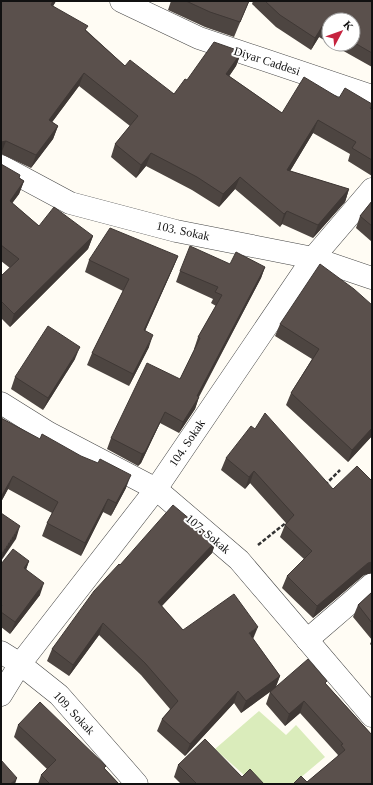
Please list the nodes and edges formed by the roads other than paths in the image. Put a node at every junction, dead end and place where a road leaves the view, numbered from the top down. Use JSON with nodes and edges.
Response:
{"nodes":[{"id":1,"x":121,"y":1,"type":"edge"},
{"id":2,"x":372,"y":96,"type":"edge"},
{"id":3,"x":1,"y":166,"type":"edge"},
{"id":4,"x":372,"y":189,"type":"edge"},
{"id":5,"x":313,"y":258,"type":"junction"},
{"id":6,"x":372,"y":278,"type":"edge"},
{"id":7,"x":1,"y":403,"type":"edge"},
{"id":8,"x":156,"y":489,"type":"junction"},
{"id":9,"x":372,"y":584,"type":"edge"},
{"id":10,"x":307,"y":640,"type":"junction"},
{"id":11,"x":1,"y":652,"type":"edge"},
{"id":12,"x":20,"y":664,"type":"junction"},
{"id":13,"x":1,"y":695,"type":"edge"},
{"id":14,"x":372,"y":716,"type":"edge"},
{"id":15,"x":137,"y":784,"type":"edge"}],
"edges":[{"from":1,"to":2,"type":"street","name":"Diyar Caddesi"},
{"from":3,"to":5,"type":"street","name":"103. Sokak"},
{"from":4,"to":5,"type":"street","name":"104. Sokak"},
{"from":5,"to":6,"type":"street","name":"103. Sokak"},
{"from":5,"to":8,"type":"street","name":"104. Sokak"},
{"from":7,"to":8,"type":"street","name":"107. Sokak"},
{"from":8,"to":10,"type":"street","name":"107. Sokak"},
{"from":8,"to":12,"type":"street","name":"104. Sokak"},
{"from":9,"to":10,"type":"street"},
{"from":10,"to":14,"type":"street","name":"107. Sokak"},
{"from":11,"to":12,"type":"street","name":"109. Sokak"},
{"from":12,"to":13,"type":"street","name":"104. Sokak"},
{"from":12,"to":15,"type":"street","name":"109. Sokak"}]}
